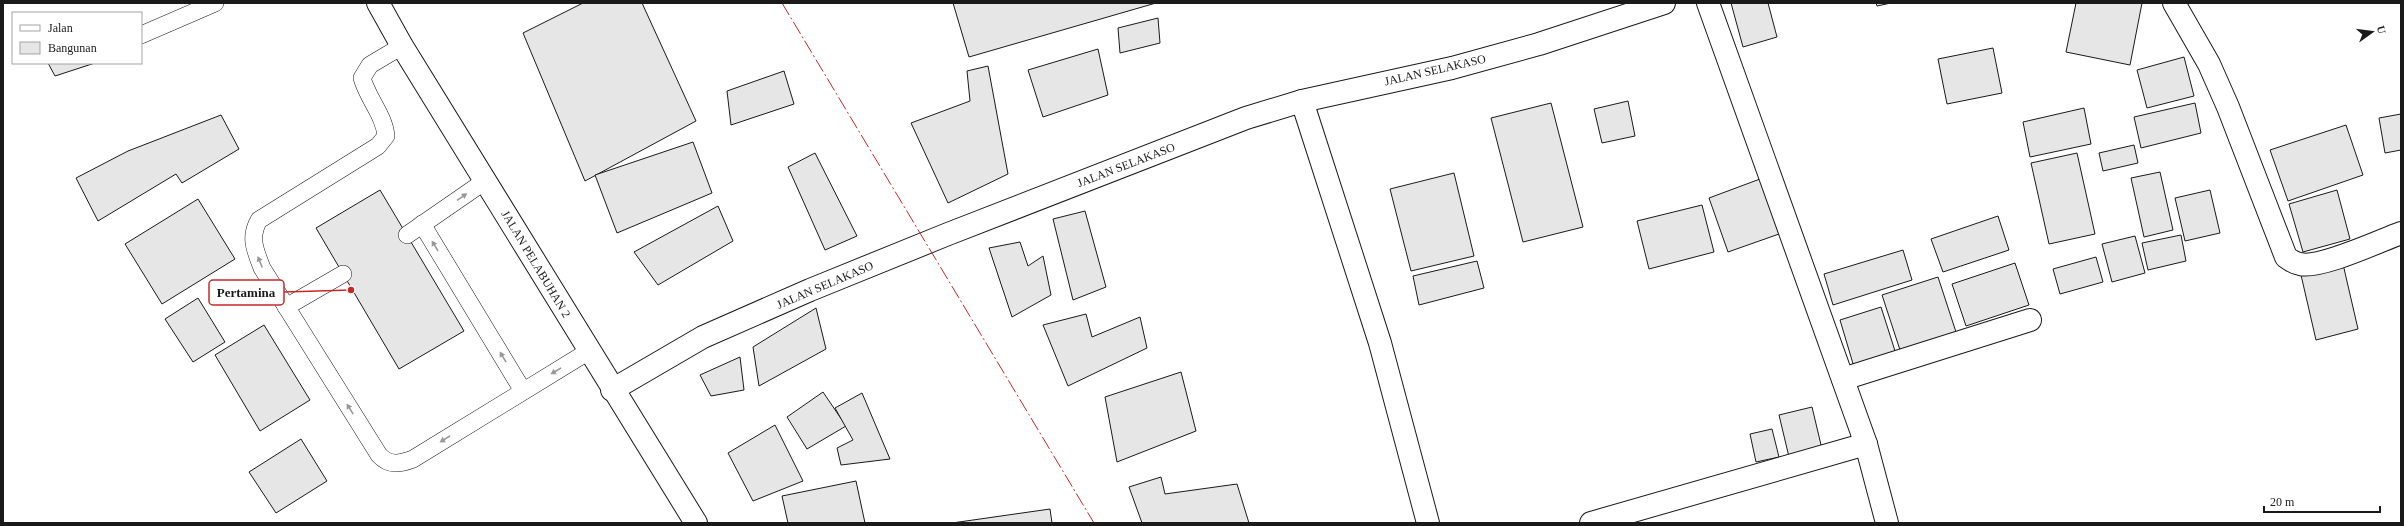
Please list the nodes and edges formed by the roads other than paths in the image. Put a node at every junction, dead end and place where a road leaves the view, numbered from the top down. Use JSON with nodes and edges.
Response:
{"nodes":[{"id":1,"x":214,"y":3,"type":"edge"},
{"id":2,"x":378,"y":3,"type":"edge"},
{"id":3,"x":1664,"y":3,"type":"edge"},
{"id":4,"x":1708,"y":3,"type":"edge"},
{"id":5,"x":2174,"y":3,"type":"edge"},
{"id":6,"x":142,"y":35,"type":"edge"},
{"id":7,"x":402,"y":46,"type":"junction"},
{"id":8,"x":1302,"y":101,"type":"junction"},
{"id":9,"x":485,"y":181,"type":"junction"},
{"id":10,"x":422,"y":224,"type":"junction"},
{"id":11,"x":2401,"y":233,"type":"edge"},
{"id":12,"x":407,"y":235,"type":"dead end"},
{"id":13,"x":343,"y":274,"type":"dead end"},
{"id":14,"x":286,"y":308,"type":"junction"},
{"id":15,"x":2030,"y":320,"type":"dead end"},
{"id":16,"x":589,"y":351,"type":"junction"},
{"id":17,"x":1843,"y":379,"type":"junction"},
{"id":18,"x":612,"y":390,"type":"junction"},
{"id":19,"x":524,"y":391,"type":"junction"},
{"id":20,"x":1866,"y":444,"type":"junction"},
{"id":21,"x":696,"y":523,"type":"edge"},
{"id":22,"x":1428,"y":523,"type":"edge"},
{"id":23,"x":1591,"y":523,"type":"edge"},
{"id":24,"x":1887,"y":523,"type":"edge"}],
"edges":[{"from":1,"to":6,"type":"lane"},
{"from":2,"to":7,"type":"street","name":"JALAN PELABUHAN 2"},
{"from":3,"to":8,"type":"street","name":"JALAN SELAKASO"},
{"from":4,"to":17,"type":"street"},
{"from":5,"to":11,"type":"street"},
{"from":7,"to":9,"type":"street","name":"JALAN PELABUHAN 2"},
{"from":14,"to":7,"type":"lane","one_way":true},
{"from":8,"to":18,"type":"street","name":"JALAN SELAKASO"},
{"from":8,"to":22,"type":"street"},
{"from":10,"to":9,"type":"lane","one_way":true},
{"from":9,"to":16,"type":"street","name":"JALAN PELABUHAN 2"},
{"from":10,"to":12,"type":"lane"},
{"from":19,"to":10,"type":"lane","one_way":true},
{"from":13,"to":14,"type":"lane"},
{"from":19,"to":14,"type":"lane","one_way":true},
{"from":15,"to":17,"type":"street"},
{"from":16,"to":18,"type":"street","name":"JALAN PELABUHAN 2"},
{"from":16,"to":19,"type":"lane","one_way":true},
{"from":17,"to":20,"type":"street"},
{"from":18,"to":21,"type":"street","name":"JALAN PELABUHAN 2"},
{"from":20,"to":23,"type":"street"},
{"from":20,"to":24,"type":"street"}]}
